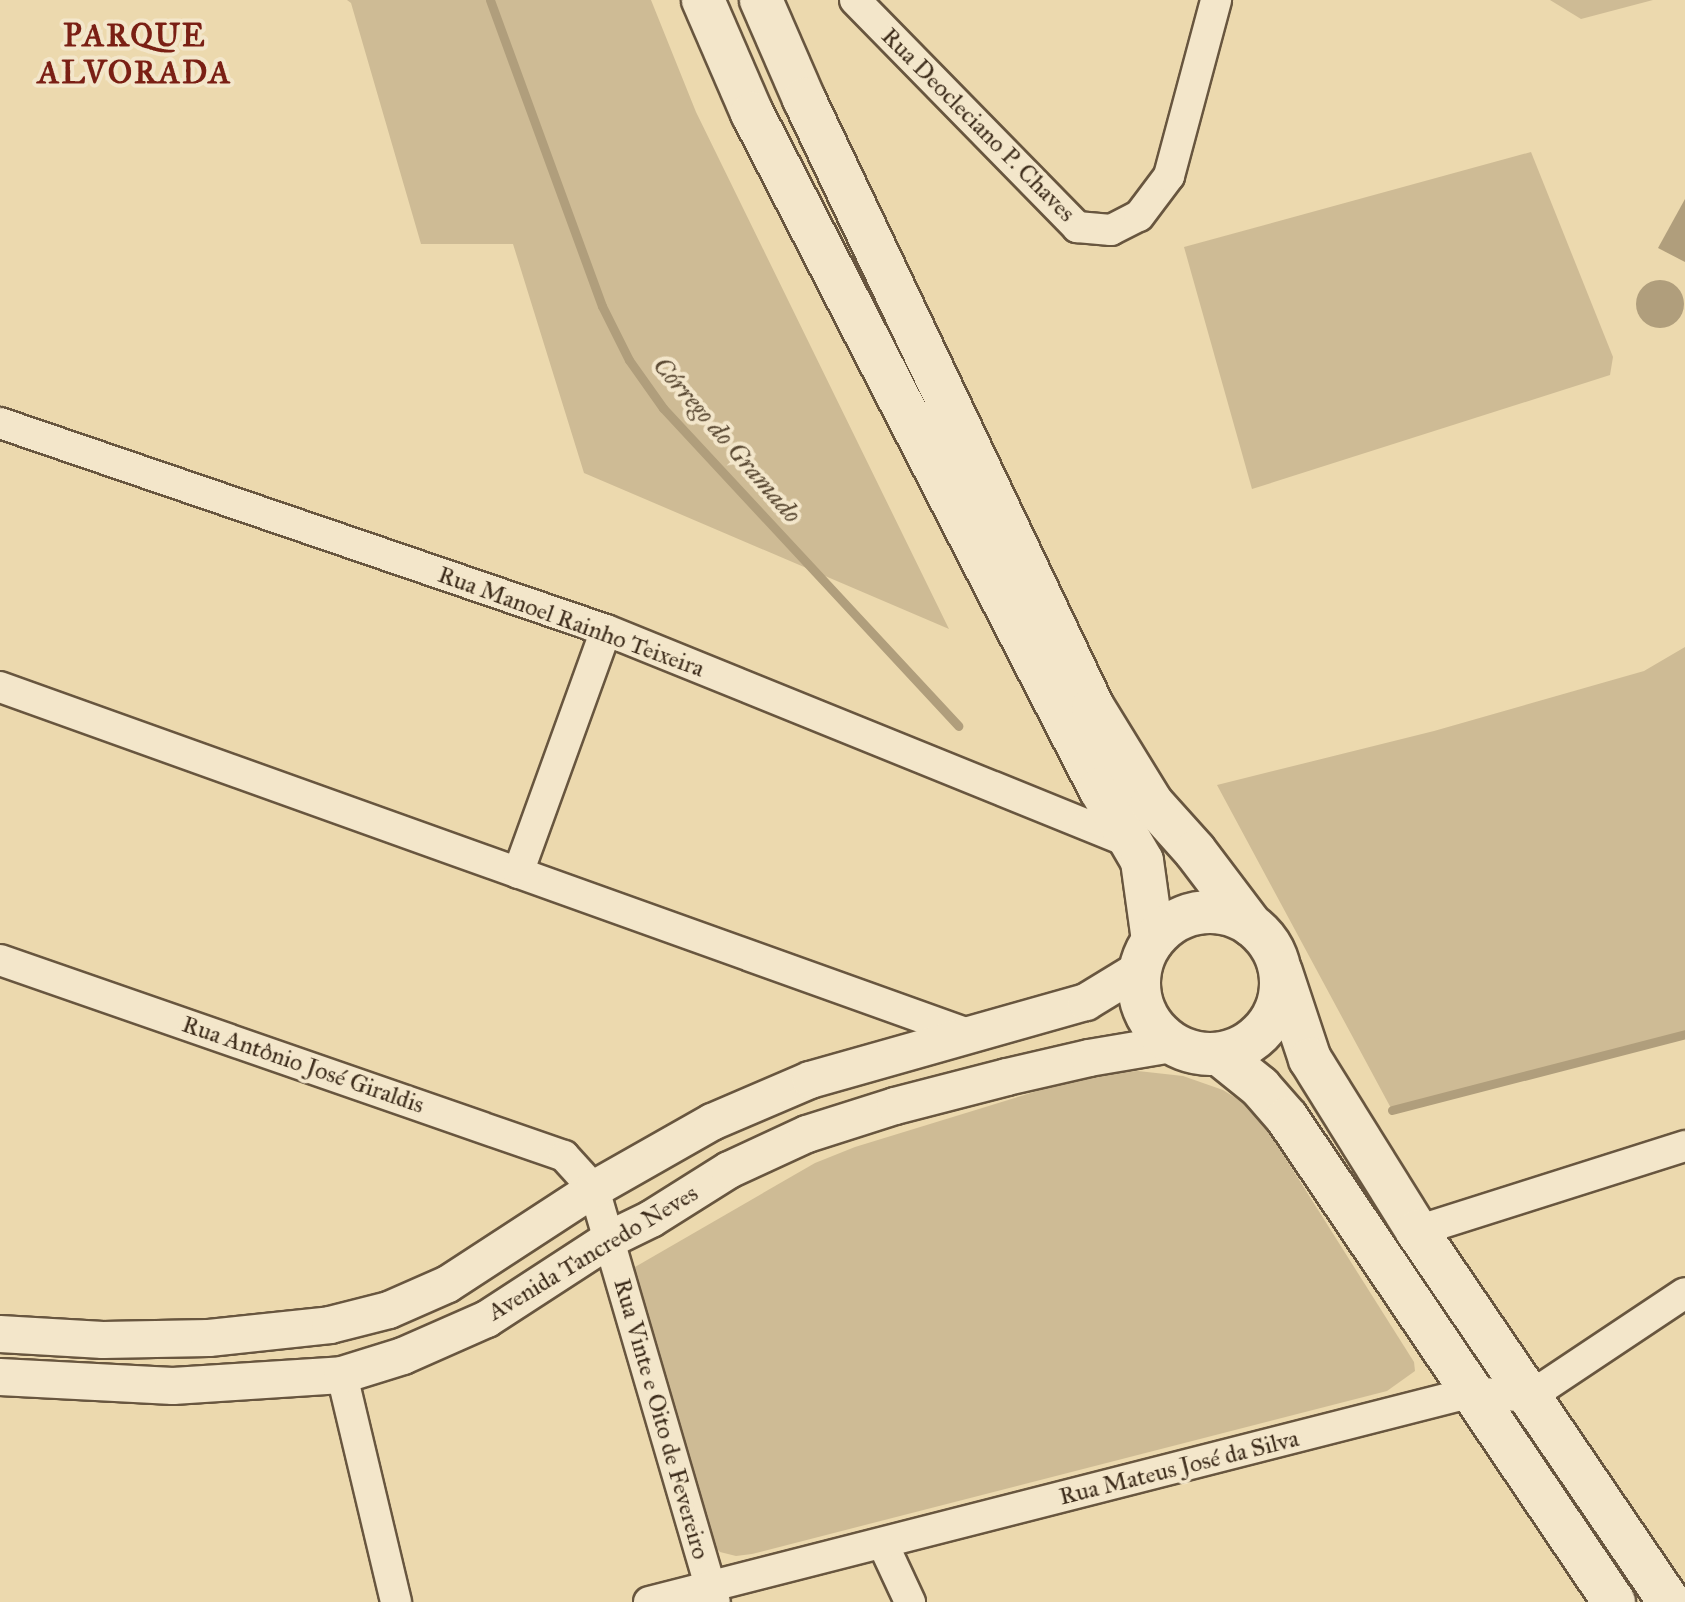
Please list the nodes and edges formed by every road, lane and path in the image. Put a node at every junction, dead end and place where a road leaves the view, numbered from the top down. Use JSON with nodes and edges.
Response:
{"nodes":[{"id":1,"x":703,"y":0,"type":"edge"},
{"id":2,"x":761,"y":0,"type":"edge"},
{"id":3,"x":855,"y":0,"type":"edge"},
{"id":4,"x":1216,"y":0,"type":"edge"},
{"id":5,"x":0,"y":423,"type":"edge"},
{"id":6,"x":606,"y":630,"type":"junction"},
{"id":7,"x":0,"y":687,"type":"edge"},
{"id":8,"x":1134,"y":844,"type":"junction"},
{"id":9,"x":518,"y":873,"type":"junction"},
{"id":10,"x":1251,"y":925,"type":"junction"},
{"id":11,"x":1147,"y":955,"type":"junction"},
{"id":12,"x":0,"y":960,"type":"edge"},
{"id":13,"x":1281,"y":972,"type":"junction"},
{"id":14,"x":971,"y":1035,"type":"junction"},
{"id":15,"x":1172,"y":1044,"type":"junction"},
{"id":16,"x":1219,"y":1054,"type":"junction"},
{"id":17,"x":1685,"y":1146,"type":"edge"},
{"id":18,"x":594,"y":1189,"type":"junction"},
{"id":19,"x":1417,"y":1231,"type":"junction"},
{"id":20,"x":610,"y":1239,"type":"junction"},
{"id":21,"x":1685,"y":1293,"type":"edge"},
{"id":22,"x":0,"y":1334,"type":"edge"},
{"id":23,"x":342,"y":1375,"type":"junction"},
{"id":24,"x":0,"y":1377,"type":"edge"},
{"id":25,"x":1473,"y":1392,"type":"junction"},
{"id":26,"x":1529,"y":1397,"type":"junction"},
{"id":27,"x":883,"y":1544,"type":"junction"},
{"id":28,"x":713,"y":1595,"type":"edge"},
{"id":29,"x":396,"y":1602,"type":"edge"},
{"id":30,"x":649,"y":1602,"type":"edge"},
{"id":31,"x":910,"y":1602,"type":"edge"},
{"id":32,"x":1614,"y":1602,"type":"edge"},
{"id":33,"x":1669,"y":1602,"type":"edge"}],
"edges":[{"from":1,"to":8,"type":"main road"},
{"from":2,"to":10,"type":"main road"},
{"from":3,"to":4,"type":"street","name":"Rua Deocleciano P. Chaves"},
{"from":5,"to":6,"type":"street","name":"Rua Manoel Rainho Teixeira"},
{"from":6,"to":8,"type":"street","name":"Rua Manoel Rainho Teixeira"},
{"from":6,"to":9,"type":"street"},
{"from":7,"to":9,"type":"street"},
{"from":8,"to":11,"type":"main road"},
{"from":9,"to":14,"type":"street"},
{"from":10,"to":11,"type":"main road"},
{"from":10,"to":13,"type":"main road"},
{"from":11,"to":14,"type":"street","name":"Avenida Tancredo Neves"},
{"from":11,"to":15,"type":"main road"},
{"from":12,"to":18,"type":"street","name":"Rua Antônio José Giraldis"},
{"from":13,"to":16,"type":"main road"},
{"from":13,"to":19,"type":"main road"},
{"from":14,"to":18,"type":"street","name":"Avenida Tancredo Neves"},
{"from":15,"to":16,"type":"main road"},
{"from":15,"to":20,"type":"street","name":"Avenida Tancredo Neves"},
{"from":16,"to":25,"type":"main road"},
{"from":17,"to":19,"type":"street"},
{"from":18,"to":20,"type":"street","name":"Rua Vinte e Oito de Fevereiro"},
{"from":18,"to":22,"type":"street","name":"Avenida Tancredo Neves"},
{"from":19,"to":26,"type":"main road"},
{"from":20,"to":23,"type":"street","name":"Avenida Tancredo Neves"},
{"from":20,"to":28,"type":"street","name":"Rua Vinte e Oito de Fevereiro"},
{"from":21,"to":26,"type":"street"},
{"from":23,"to":24,"type":"street","name":"Avenida Tancredo Neves"},
{"from":23,"to":29,"type":"street"},
{"from":25,"to":26,"type":"street","name":"Rua Mateus José da Silva"},
{"from":25,"to":27,"type":"street","name":"Rua Mateus José da Silva"},
{"from":25,"to":32,"type":"main road"},
{"from":26,"to":33,"type":"main road"},
{"from":27,"to":28,"type":"street","name":"Rua Mateus José da Silva"},
{"from":27,"to":31,"type":"street"},
{"from":28,"to":30,"type":"street","name":"Rua Mateus José da Silva"}]}
